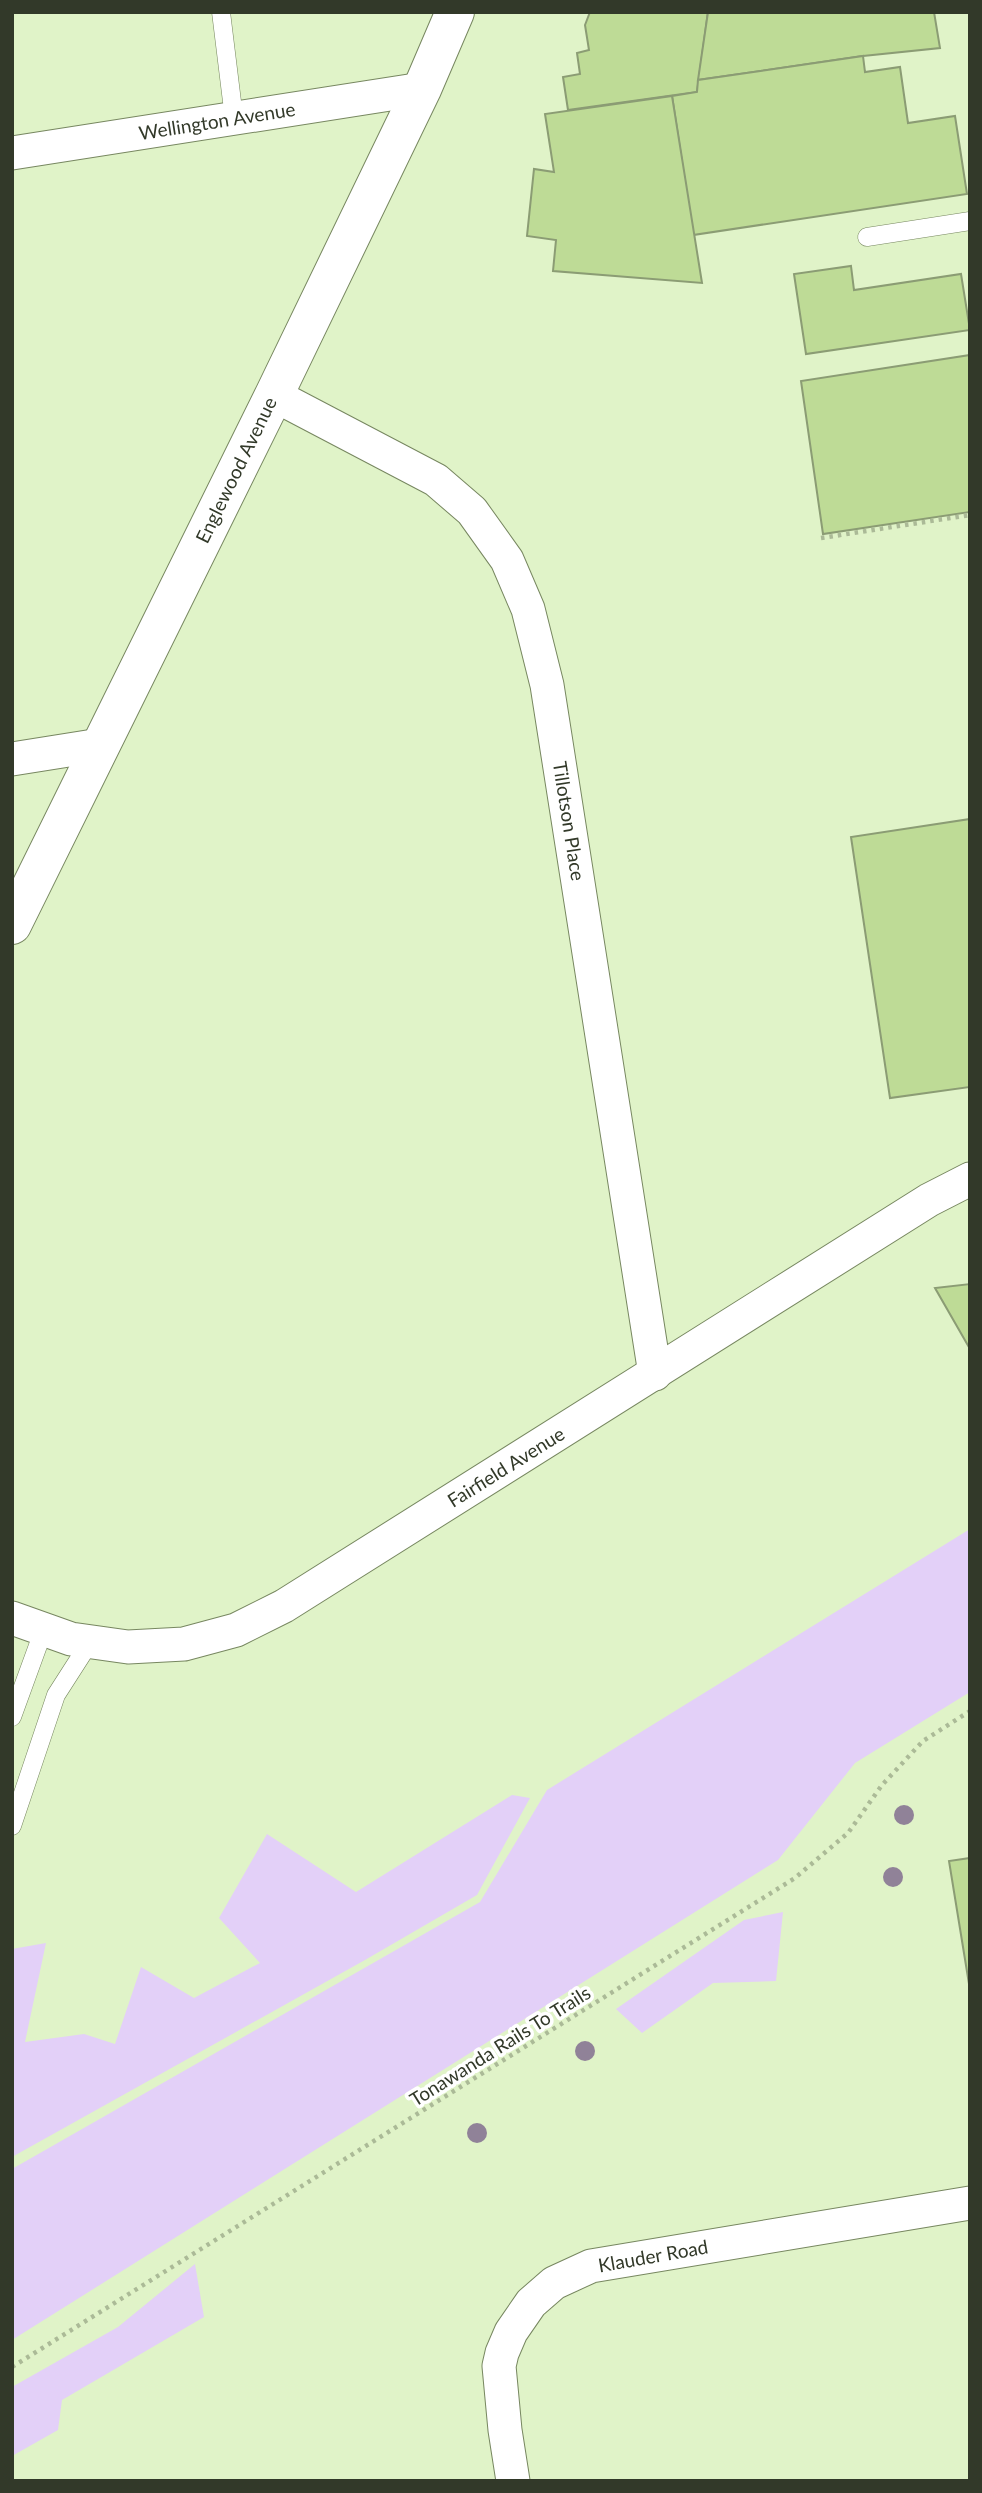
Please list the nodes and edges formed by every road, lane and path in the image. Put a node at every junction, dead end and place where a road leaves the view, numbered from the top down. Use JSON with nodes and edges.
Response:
{"nodes":[{"id":1,"x":221,"y":12,"type":"edge"},
{"id":2,"x":455,"y":12,"type":"edge"},
{"id":3,"x":422,"y":89,"type":"junction"},
{"id":4,"x":234,"y":118,"type":"junction"},
{"id":5,"x":12,"y":153,"type":"edge"},
{"id":6,"x":970,"y":221,"type":"edge"},
{"id":7,"x":867,"y":237,"type":"dead end"},
{"id":8,"x":274,"y":395,"type":"junction"},
{"id":9,"x":970,"y":515,"type":"edge"},
{"id":10,"x":821,"y":538,"type":"dead end"},
{"id":11,"x":100,"y":745,"type":"junction"},
{"id":12,"x":12,"y":759,"type":"edge"},
{"id":13,"x":12,"y":925,"type":"edge"},
{"id":14,"x":970,"y":1179,"type":"edge"},
{"id":15,"x":655,"y":1374,"type":"junction"},
{"id":16,"x":12,"y":1618,"type":"edge"},
{"id":17,"x":44,"y":1629,"type":"junction"},
{"id":18,"x":90,"y":1642,"type":"junction"},
{"id":19,"x":970,"y":1712,"type":"edge"},
{"id":20,"x":12,"y":1717,"type":"edge"},
{"id":21,"x":12,"y":1826,"type":"edge"},
{"id":22,"x":970,"y":2203,"type":"edge"},
{"id":23,"x":12,"y":2367,"type":"edge"},
{"id":24,"x":513,"y":2481,"type":"edge"}],
"edges":[{"from":1,"to":4,"type":"lane"},
{"from":2,"to":3,"type":"street","name":"Englewood Avenue"},
{"from":3,"to":4,"type":"street","name":"Wellington Avenue"},
{"from":3,"to":8,"type":"street","name":"Englewood Avenue"},
{"from":4,"to":5,"type":"street","name":"Wellington Avenue"},
{"from":6,"to":7,"type":"lane"},
{"from":8,"to":11,"type":"street","name":"Englewood Avenue"},
{"from":8,"to":15,"type":"street","name":"Tillotson Place"},
{"from":9,"to":10,"type":"path"},
{"from":11,"to":12,"type":"street"},
{"from":11,"to":13,"type":"street","name":"Englewood Avenue"},
{"from":14,"to":15,"type":"street","name":"Fairfield Avenue"},
{"from":15,"to":18,"type":"street","name":"Fairfield Avenue"},
{"from":16,"to":17,"type":"street","name":"Fairfield Avenue"},
{"from":17,"to":18,"type":"street","name":"Fairfield Avenue"},
{"from":17,"to":20,"type":"lane"},
{"from":18,"to":21,"type":"lane"},
{"from":19,"to":23,"type":"path","name":"Tonawanda Rails To Trails"},
{"from":22,"to":24,"type":"street","name":"Klauder Road"}]}
